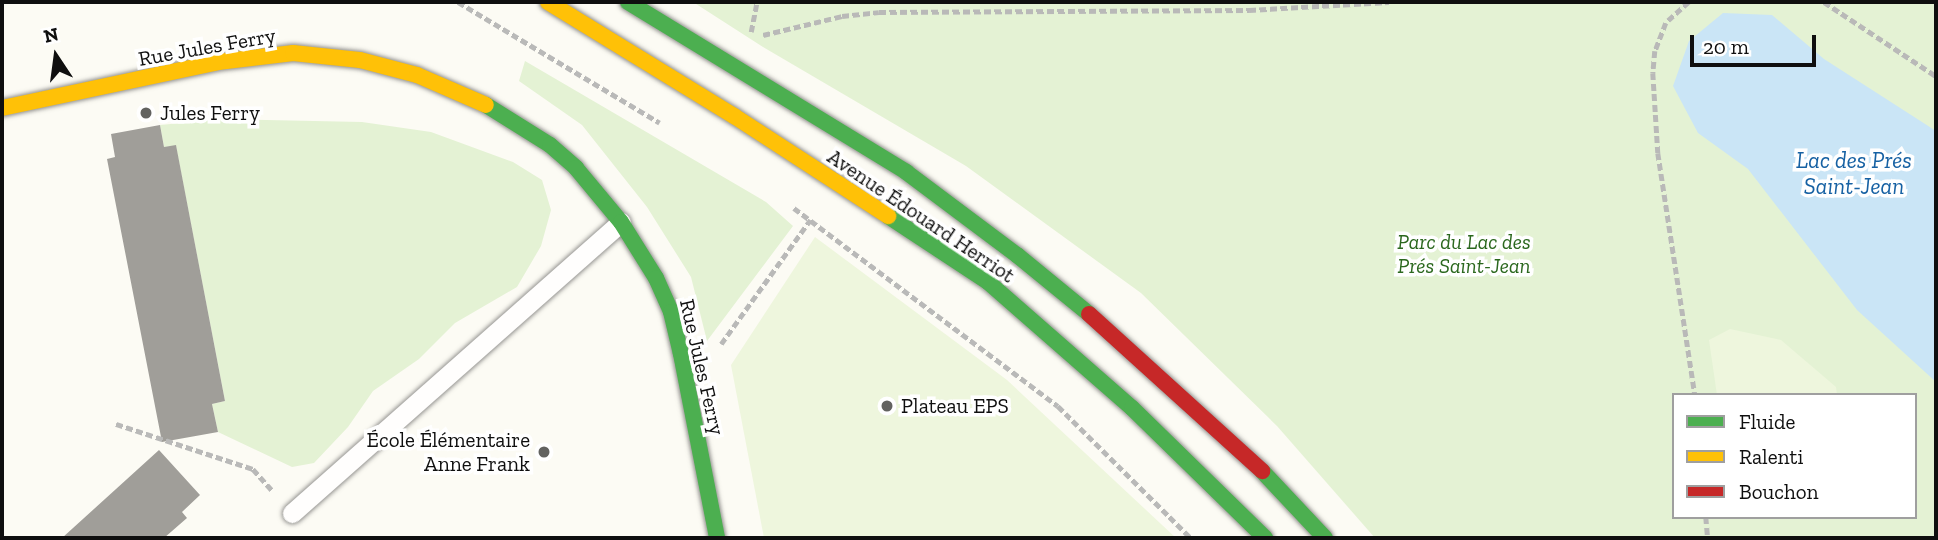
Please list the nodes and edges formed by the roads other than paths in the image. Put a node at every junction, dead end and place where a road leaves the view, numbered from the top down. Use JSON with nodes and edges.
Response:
{"nodes":[{"id":1,"x":548,"y":2,"type":"edge"},
{"id":2,"x":628,"y":2,"type":"edge"},
{"id":3,"x":2,"y":108,"type":"edge"},
{"id":4,"x":621,"y":222,"type":"junction"},
{"id":5,"x":292,"y":513,"type":"road end"},
{"id":6,"x":717,"y":538,"type":"edge"},
{"id":7,"x":1265,"y":538,"type":"edge"},
{"id":8,"x":1325,"y":538,"type":"edge"}],
"edges":[{"from":1,"to":7,"type":"main road","name":"Avenue Édouard Herriot"},
{"from":2,"to":8,"type":"main road","name":"Avenue Édouard Herriot"},
{"from":3,"to":4,"type":"main road","name":"Rue Jules Ferry"},
{"from":4,"to":5,"type":"lane"},
{"from":4,"to":6,"type":"main road","name":"Rue Jules Ferry"}]}
